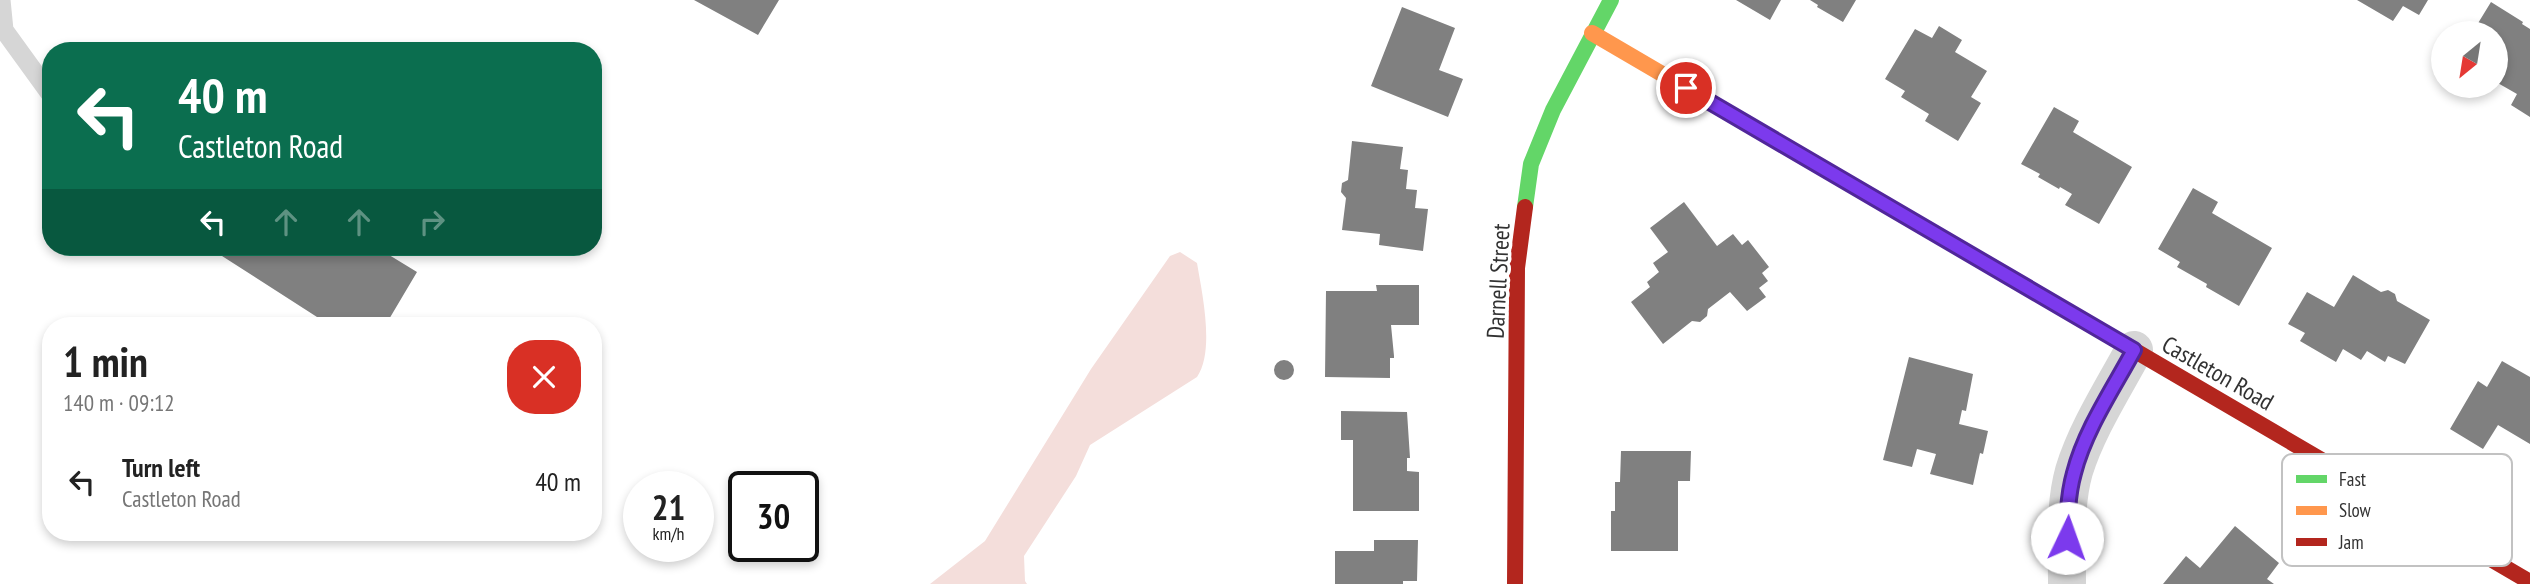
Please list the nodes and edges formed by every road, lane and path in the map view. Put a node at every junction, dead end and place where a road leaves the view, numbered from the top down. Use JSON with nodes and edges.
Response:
{"nodes":[{"id":1,"x":1,"y":0,"type":"edge"},
{"id":2,"x":1611,"y":0,"type":"edge"},
{"id":3,"x":1592,"y":33,"type":"junction"},
{"id":4,"x":42,"y":83,"type":"edge"},
{"id":5,"x":2134,"y":350,"type":"junction"},
{"id":6,"x":2312,"y":454,"type":"edge"},
{"id":7,"x":2503,"y":566,"type":"edge"},
{"id":8,"x":2530,"y":582,"type":"edge"},
{"id":9,"x":1515,"y":584,"type":"edge"},
{"id":10,"x":2067,"y":584,"type":"edge"}],
"edges":[{"from":1,"to":4,"type":"lane"},
{"from":2,"to":3,"type":"street","name":"Darnell Street"},
{"from":3,"to":5,"type":"street","name":"Castleton Road"},
{"from":3,"to":9,"type":"street","name":"Darnell Street"},
{"from":5,"to":6,"type":"street","name":"Castleton Road"},
{"from":5,"to":10,"type":"street"},
{"from":7,"to":8,"type":"street","name":"Castleton Road"}]}
